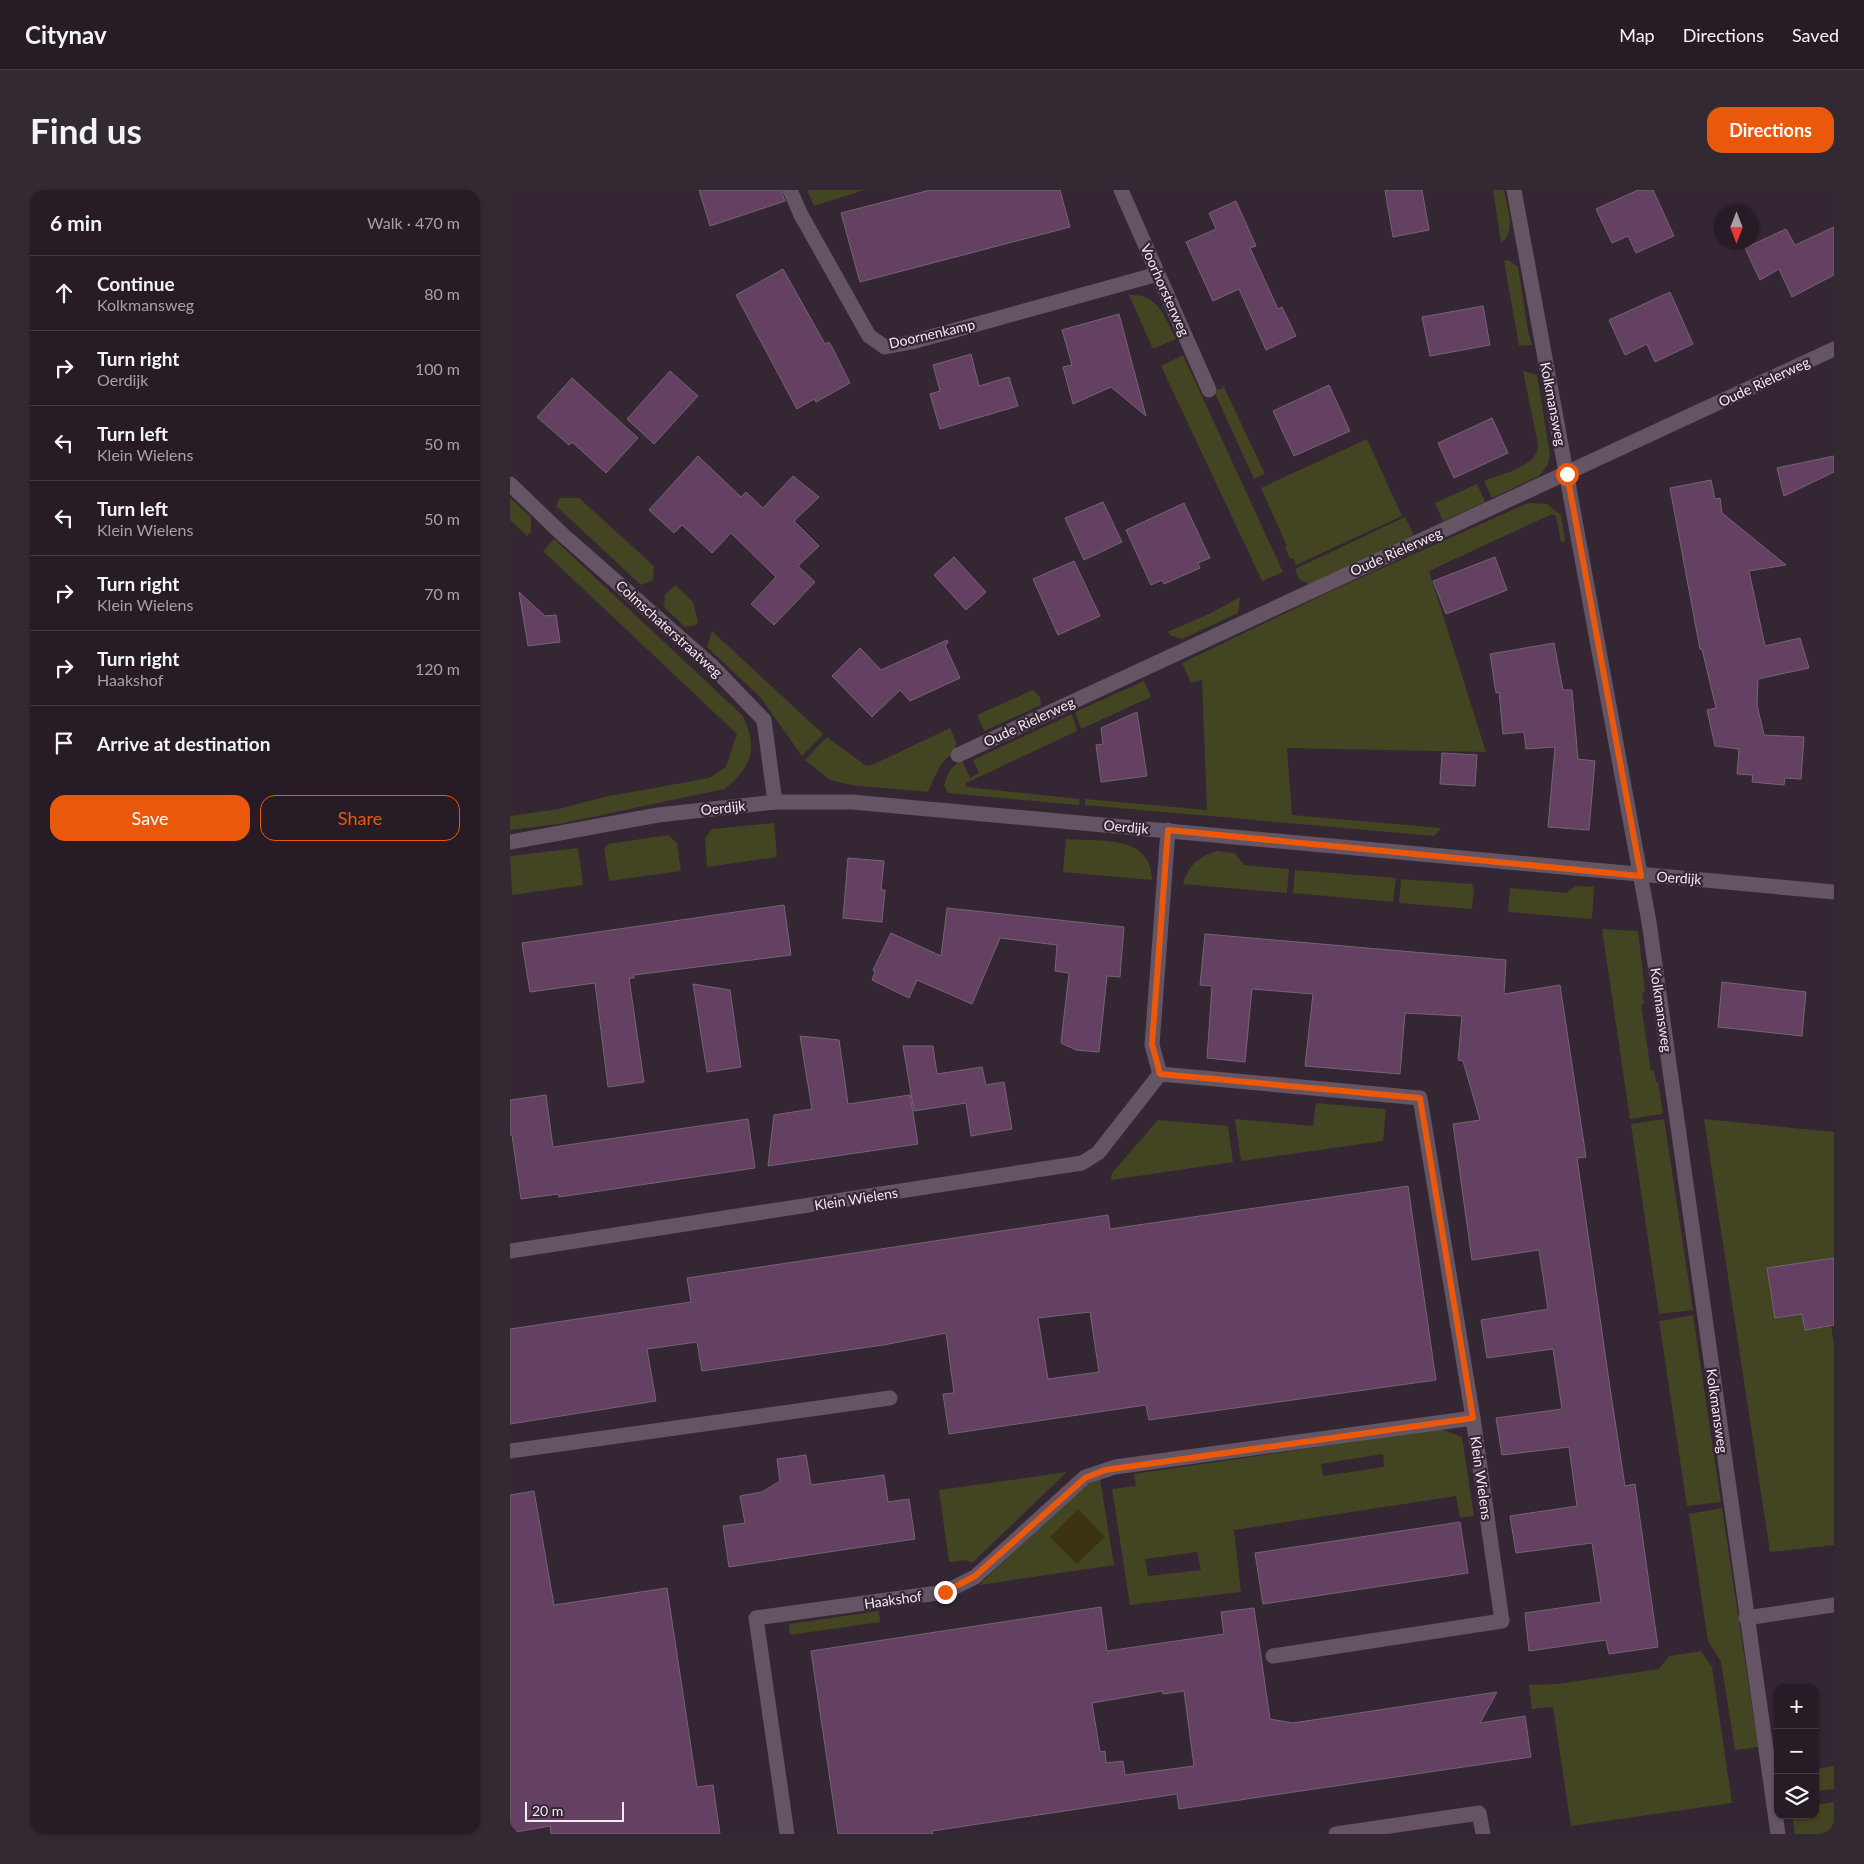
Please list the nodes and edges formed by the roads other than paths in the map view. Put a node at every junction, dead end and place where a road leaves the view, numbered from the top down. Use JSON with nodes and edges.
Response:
{"nodes":[{"id":1,"x":790,"y":190,"type":"edge"},
{"id":2,"x":1120,"y":190,"type":"edge"},
{"id":3,"x":1514,"y":190,"type":"edge"},
{"id":4,"x":1158,"y":274,"type":"junction"},
{"id":5,"x":1834,"y":349,"type":"edge"},
{"id":6,"x":1209,"y":390,"type":"dead end"},
{"id":7,"x":1567,"y":474,"type":"junction"},
{"id":8,"x":510,"y":484,"type":"edge"},
{"id":9,"x":958,"y":755,"type":"dead end"},
{"id":10,"x":775,"y":802,"type":"junction"},
{"id":11,"x":1168,"y":830,"type":"junction"},
{"id":12,"x":510,"y":842,"type":"edge"},
{"id":13,"x":1641,"y":876,"type":"junction"},
{"id":14,"x":1834,"y":892,"type":"edge"},
{"id":15,"x":1160,"y":1074,"type":"junction"},
{"id":16,"x":510,"y":1251,"type":"edge"},
{"id":17,"x":890,"y":1398,"type":"dead end"},
{"id":18,"x":1473,"y":1418,"type":"junction"},
{"id":19,"x":510,"y":1451,"type":"edge"},
{"id":20,"x":1834,"y":1606,"type":"edge"},
{"id":21,"x":1746,"y":1618,"type":"junction"},
{"id":22,"x":1273,"y":1656,"type":"dead end"},
{"id":23,"x":787,"y":1834,"type":"edge"},
{"id":24,"x":1336,"y":1834,"type":"edge"},
{"id":25,"x":1483,"y":1834,"type":"edge"},
{"id":26,"x":1778,"y":1834,"type":"edge"}],
"edges":[{"from":1,"to":4,"type":"street","name":"Doornenkamp"},
{"from":2,"to":4,"type":"street","name":"Voorhorsterweg"},
{"from":3,"to":7,"type":"street","name":"Kolkmansweg"},
{"from":4,"to":6,"type":"street","name":"Voorhorsterweg"},
{"from":5,"to":7,"type":"street","name":"Oude Rielerweg"},
{"from":7,"to":9,"type":"street","name":"Oude Rielerweg"},
{"from":7,"to":13,"type":"street","name":"Kolkmansweg"},
{"from":8,"to":10,"type":"street","name":"Colmschaterstraatweg"},
{"from":10,"to":11,"type":"street","name":"Oerdijk"},
{"from":10,"to":12,"type":"street","name":"Oerdijk"},
{"from":11,"to":13,"type":"street","name":"Oerdijk"},
{"from":11,"to":15,"type":"street"},
{"from":13,"to":14,"type":"street","name":"Oerdijk"},
{"from":13,"to":21,"type":"street","name":"Kolkmansweg"},
{"from":15,"to":16,"type":"street","name":"Klein Wielens"},
{"from":15,"to":18,"type":"street","name":"Klein Wielens"},
{"from":17,"to":19,"type":"street"},
{"from":18,"to":22,"type":"street","name":"Klein Wielens"},
{"from":18,"to":23,"type":"street","name":"Haakshof"},
{"from":20,"to":21,"type":"street"},
{"from":21,"to":26,"type":"street","name":"Kolkmansweg"},
{"from":24,"to":25,"type":"street"}]}
